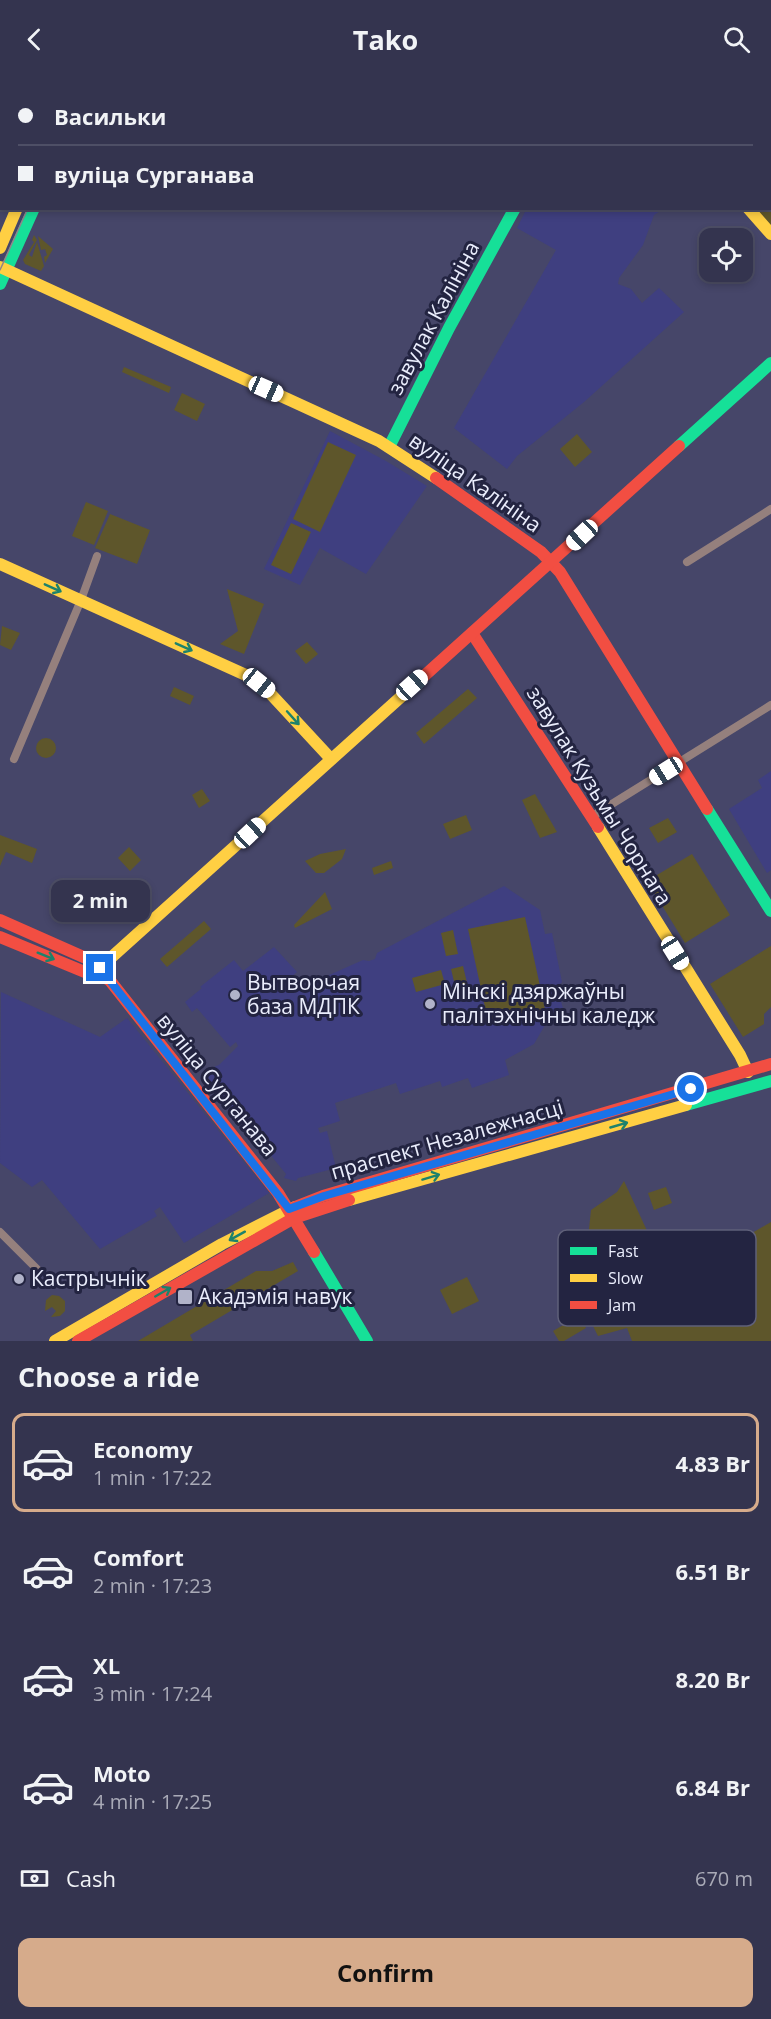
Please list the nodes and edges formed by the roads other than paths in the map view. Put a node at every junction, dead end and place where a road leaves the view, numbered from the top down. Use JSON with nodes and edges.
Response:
{"nodes":[{"id":1,"x":16,"y":210,"type":"edge"},
{"id":2,"x":33,"y":210,"type":"edge"},
{"id":3,"x":513,"y":210,"type":"edge"},
{"id":4,"x":750,"y":210,"type":"edge"},
{"id":5,"x":4,"y":228,"type":"edge"},
{"id":6,"x":771,"y":234,"type":"edge"},
{"id":7,"x":22,"y":236,"type":"junction"},
{"id":8,"x":0,"y":248,"type":"edge"},
{"id":9,"x":3,"y":268,"type":"edge"},
{"id":10,"x":0,"y":284,"type":"edge"},
{"id":11,"x":771,"y":363,"type":"edge"},
{"id":12,"x":389,"y":447,"type":"junction"},
{"id":13,"x":771,"y":509,"type":"edge"},
{"id":14,"x":97,"y":556,"type":"dead end"},
{"id":15,"x":552,"y":562,"type":"junction"},
{"id":16,"x":687,"y":562,"type":"dead end"},
{"id":17,"x":0,"y":564,"type":"edge"},
{"id":18,"x":81,"y":600,"type":"junction"},
{"id":19,"x":472,"y":633,"type":"junction"},
{"id":20,"x":771,"y":705,"type":"edge"},
{"id":21,"x":15,"y":759,"type":"dead end"},
{"id":22,"x":331,"y":759,"type":"junction"},
{"id":23,"x":679,"y":762,"type":"junction"},
{"id":24,"x":591,"y":817,"type":"junction"},
{"id":25,"x":771,"y":911,"type":"edge"},
{"id":26,"x":0,"y":920,"type":"edge"},
{"id":27,"x":0,"y":937,"type":"edge"},
{"id":28,"x":96,"y":971,"type":"junction"},
{"id":29,"x":771,"y":1064,"type":"edge"},
{"id":30,"x":748,"y":1072,"type":"junction"},
{"id":31,"x":771,"y":1081,"type":"edge"},
{"id":32,"x":292,"y":1213,"type":"junction"},
{"id":33,"x":0,"y":1232,"type":"edge"},
{"id":34,"x":40,"y":1272,"type":"dead end"},
{"id":35,"x":55,"y":1341,"type":"edge"},
{"id":36,"x":78,"y":1341,"type":"edge"},
{"id":37,"x":367,"y":1341,"type":"edge"}],
"edges":[{"from":1,"to":5,"type":"main road"},
{"from":2,"to":7,"type":"main road"},
{"from":3,"to":12,"type":"main road","name":"завулак Калініна"},
{"from":4,"to":6,"type":"main road"},
{"from":5,"to":7,"type":"street"},
{"from":5,"to":8,"type":"main road"},
{"from":7,"to":9,"type":"main road"},
{"from":9,"to":10,"type":"main road"},
{"from":9,"to":12,"type":"main road","name":"вуліца Калініна"},
{"from":11,"to":15,"type":"main road"},
{"from":12,"to":15,"type":"main road","name":"вуліца Калініна"},
{"from":13,"to":16,"type":"street"},
{"from":14,"to":18,"type":"street"},
{"from":15,"to":19,"type":"main road"},
{"from":15,"to":23,"type":"main road","name":"вуліца Калініна"},
{"from":17,"to":18,"type":"main road","one_way":true},
{"from":18,"to":21,"type":"street"},
{"from":18,"to":22,"type":"main road","one_way":true},
{"from":19,"to":22,"type":"main road"},
{"from":19,"to":24,"type":"main road","name":"завулак Кузьмы Чорнага"},
{"from":20,"to":23,"type":"street"},
{"from":22,"to":28,"type":"main road"},
{"from":23,"to":24,"type":"street"},
{"from":23,"to":25,"type":"main road","name":"вуліца Калініна"},
{"from":24,"to":30,"type":"main road","name":"завулак Кузьмы Чорнага"},
{"from":26,"to":28,"type":"main road","name":"вуліца Сурганава"},
{"from":27,"to":28,"type":"main road","one_way":true},
{"from":28,"to":32,"type":"main road","name":"вуліца Сурганава"},
{"from":29,"to":30,"type":"main road","name":"праспект Незалежнасці"},
{"from":30,"to":32,"type":"main road","name":"праспект Незалежнасці"},
{"from":32,"to":31,"type":"main road","name":"праспект Незалежнасці","one_way":true},
{"from":32,"to":35,"type":"main road","name":"праспект Незалежнасці","one_way":true},
{"from":36,"to":32,"type":"main road","name":"праспект Незалежнасці","one_way":true},
{"from":32,"to":37,"type":"main road","name":"вуліца Сурганава"},
{"from":33,"to":34,"type":"street"}]}
